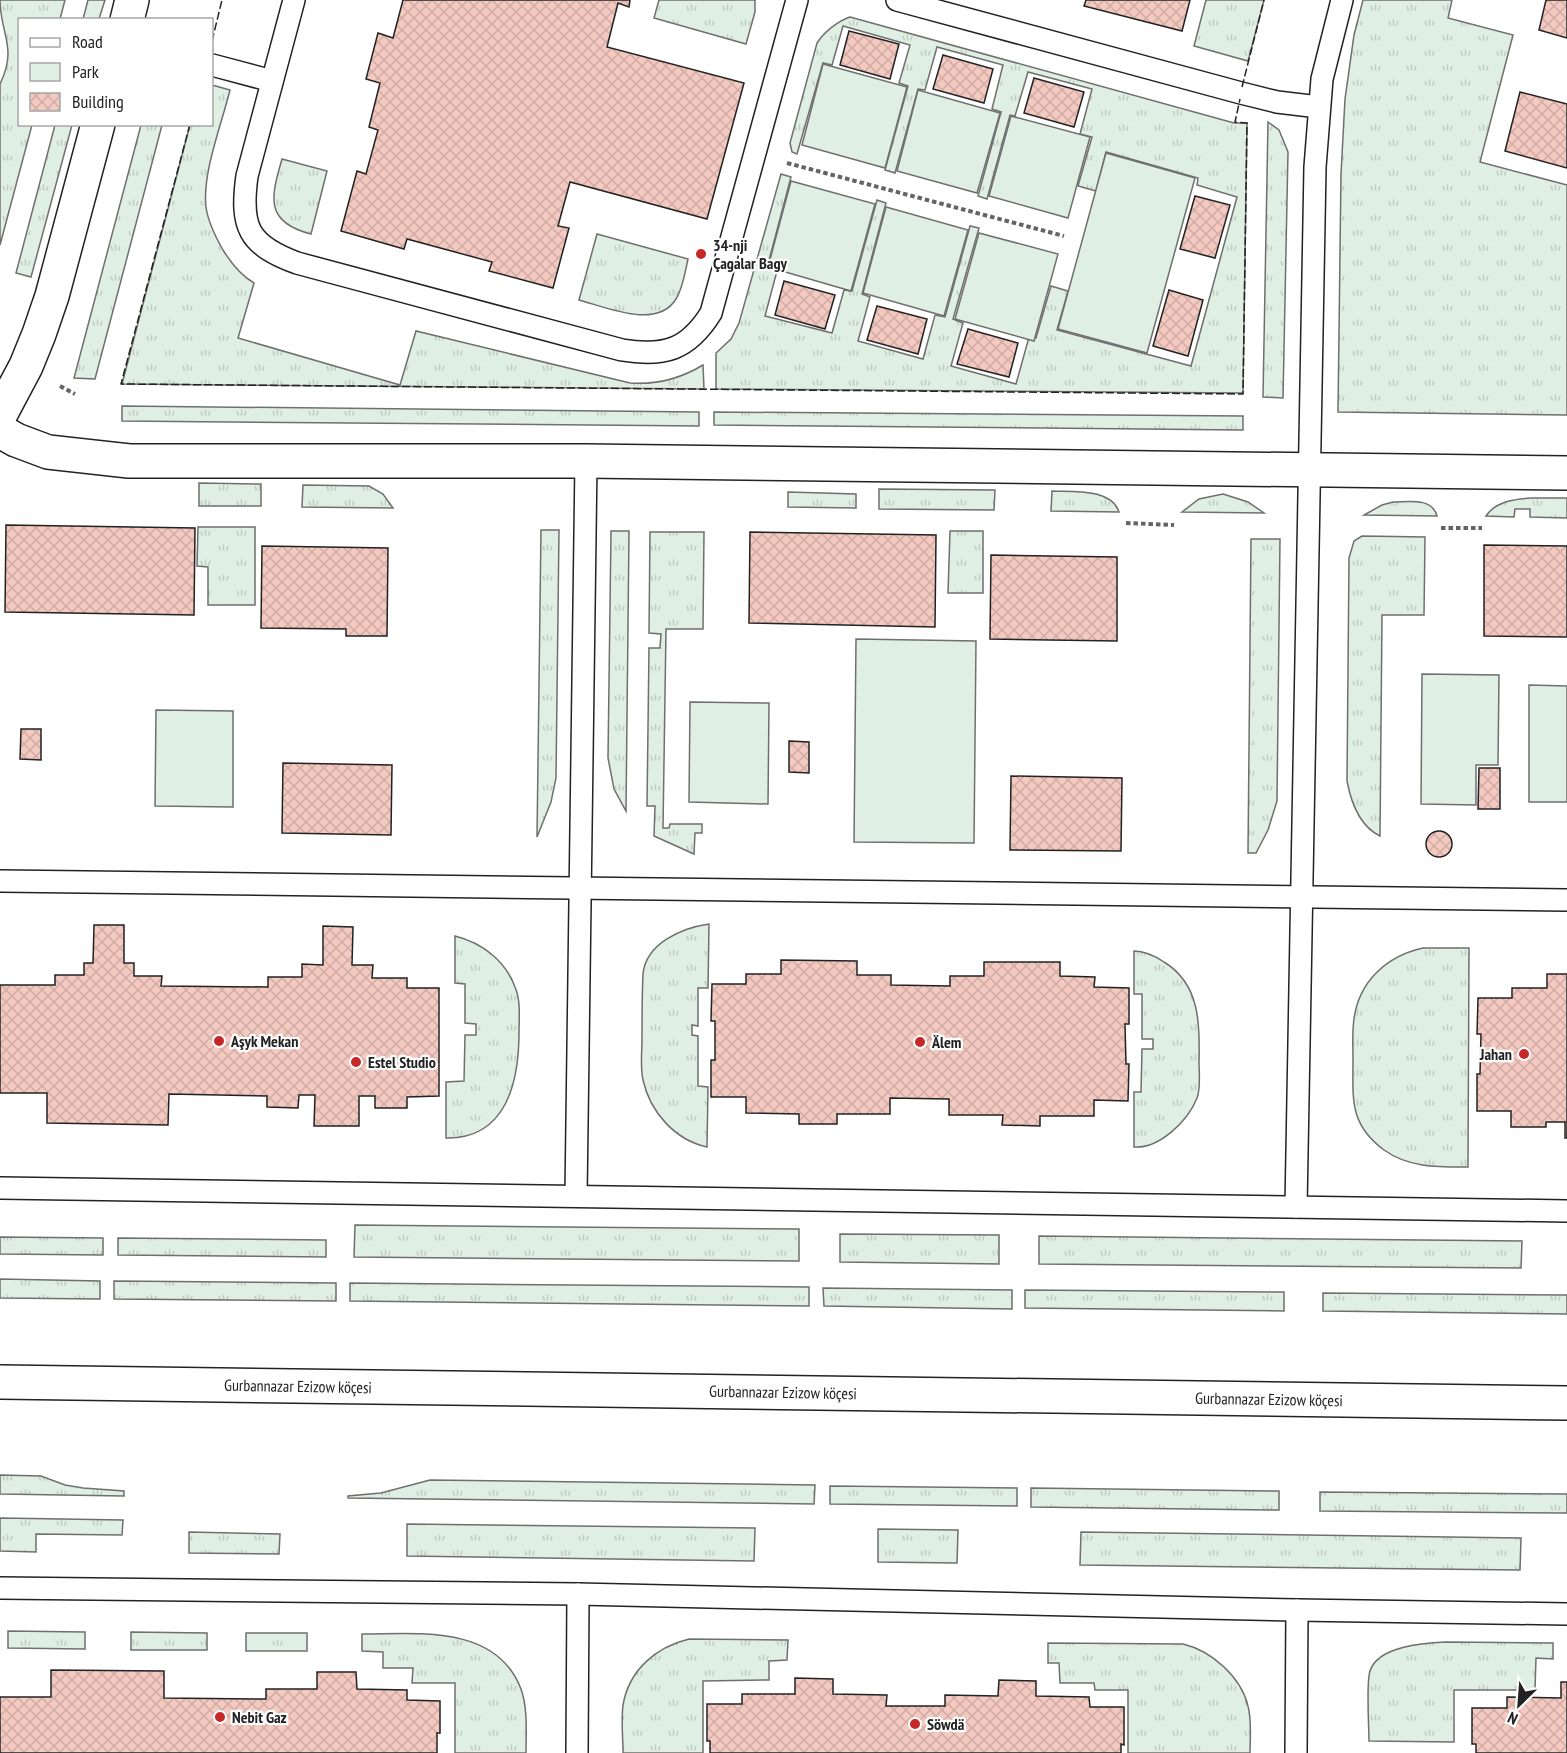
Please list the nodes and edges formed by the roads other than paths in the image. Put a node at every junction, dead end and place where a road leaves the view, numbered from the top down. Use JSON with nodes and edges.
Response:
{"nodes":[{"id":1,"x":132,"y":0,"type":"edge"},
{"id":2,"x":294,"y":0,"type":"edge"},
{"id":3,"x":797,"y":0,"type":"edge"},
{"id":4,"x":897,"y":0,"type":"edge"},
{"id":5,"x":1342,"y":0,"type":"edge"},
{"id":6,"x":128,"y":18,"type":"edge"},
{"id":7,"x":213,"y":64,"type":"edge"},
{"id":8,"x":272,"y":81,"type":"junction"},
{"id":9,"x":1319,"y":106,"type":"junction"},
{"id":10,"x":97,"y":126,"type":"edge"},
{"id":11,"x":0,"y":415,"type":"edge"},
{"id":12,"x":0,"y":431,"type":"edge"},
{"id":13,"x":586,"y":460,"type":"junction"},
{"id":14,"x":1310,"y":469,"type":"junction"},
{"id":15,"x":1567,"y":473,"type":"edge"},
{"id":16,"x":0,"y":881,"type":"edge"},
{"id":17,"x":580,"y":888,"type":"junction"},
{"id":18,"x":1302,"y":896,"type":"junction"},
{"id":19,"x":1567,"y":900,"type":"edge"},
{"id":20,"x":0,"y":1188,"type":"edge"},
{"id":21,"x":576,"y":1197,"type":"junction"},
{"id":22,"x":1296,"y":1207,"type":"junction"},
{"id":23,"x":1567,"y":1211,"type":"edge"},
{"id":24,"x":0,"y":1382,"type":"edge"},
{"id":25,"x":1567,"y":1403,"type":"edge"},
{"id":26,"x":0,"y":1588,"type":"edge"},
{"id":27,"x":578,"y":1594,"type":"junction"},
{"id":28,"x":1297,"y":1610,"type":"junction"},
{"id":29,"x":1567,"y":1614,"type":"edge"},
{"id":30,"x":577,"y":1753,"type":"edge"},
{"id":31,"x":1296,"y":1753,"type":"edge"}],
"edges":[{"from":1,"to":6,"type":"street"},
{"from":2,"to":8,"type":"lane"},
{"from":3,"to":8,"type":"lane"},
{"from":4,"to":9,"type":"lane"},
{"from":5,"to":9,"type":"lane"},
{"from":7,"to":8,"type":"lane"},
{"from":9,"to":14,"type":"lane"},
{"from":10,"to":11,"type":"street"},
{"from":12,"to":13,"type":"street"},
{"from":13,"to":14,"type":"street"},
{"from":13,"to":17,"type":"lane"},
{"from":14,"to":15,"type":"street"},
{"from":14,"to":18,"type":"lane"},
{"from":16,"to":17,"type":"lane"},
{"from":17,"to":18,"type":"lane"},
{"from":17,"to":21,"type":"lane"},
{"from":18,"to":19,"type":"lane"},
{"from":18,"to":22,"type":"lane"},
{"from":20,"to":21,"type":"lane"},
{"from":21,"to":22,"type":"lane"},
{"from":22,"to":23,"type":"lane"},
{"from":24,"to":25,"type":"street","name":"Gurbannazar Ezizow köçesi"},
{"from":26,"to":27,"type":"lane"},
{"from":27,"to":28,"type":"lane"},
{"from":27,"to":30,"type":"lane"},
{"from":28,"to":29,"type":"lane"},
{"from":28,"to":31,"type":"lane"}]}
